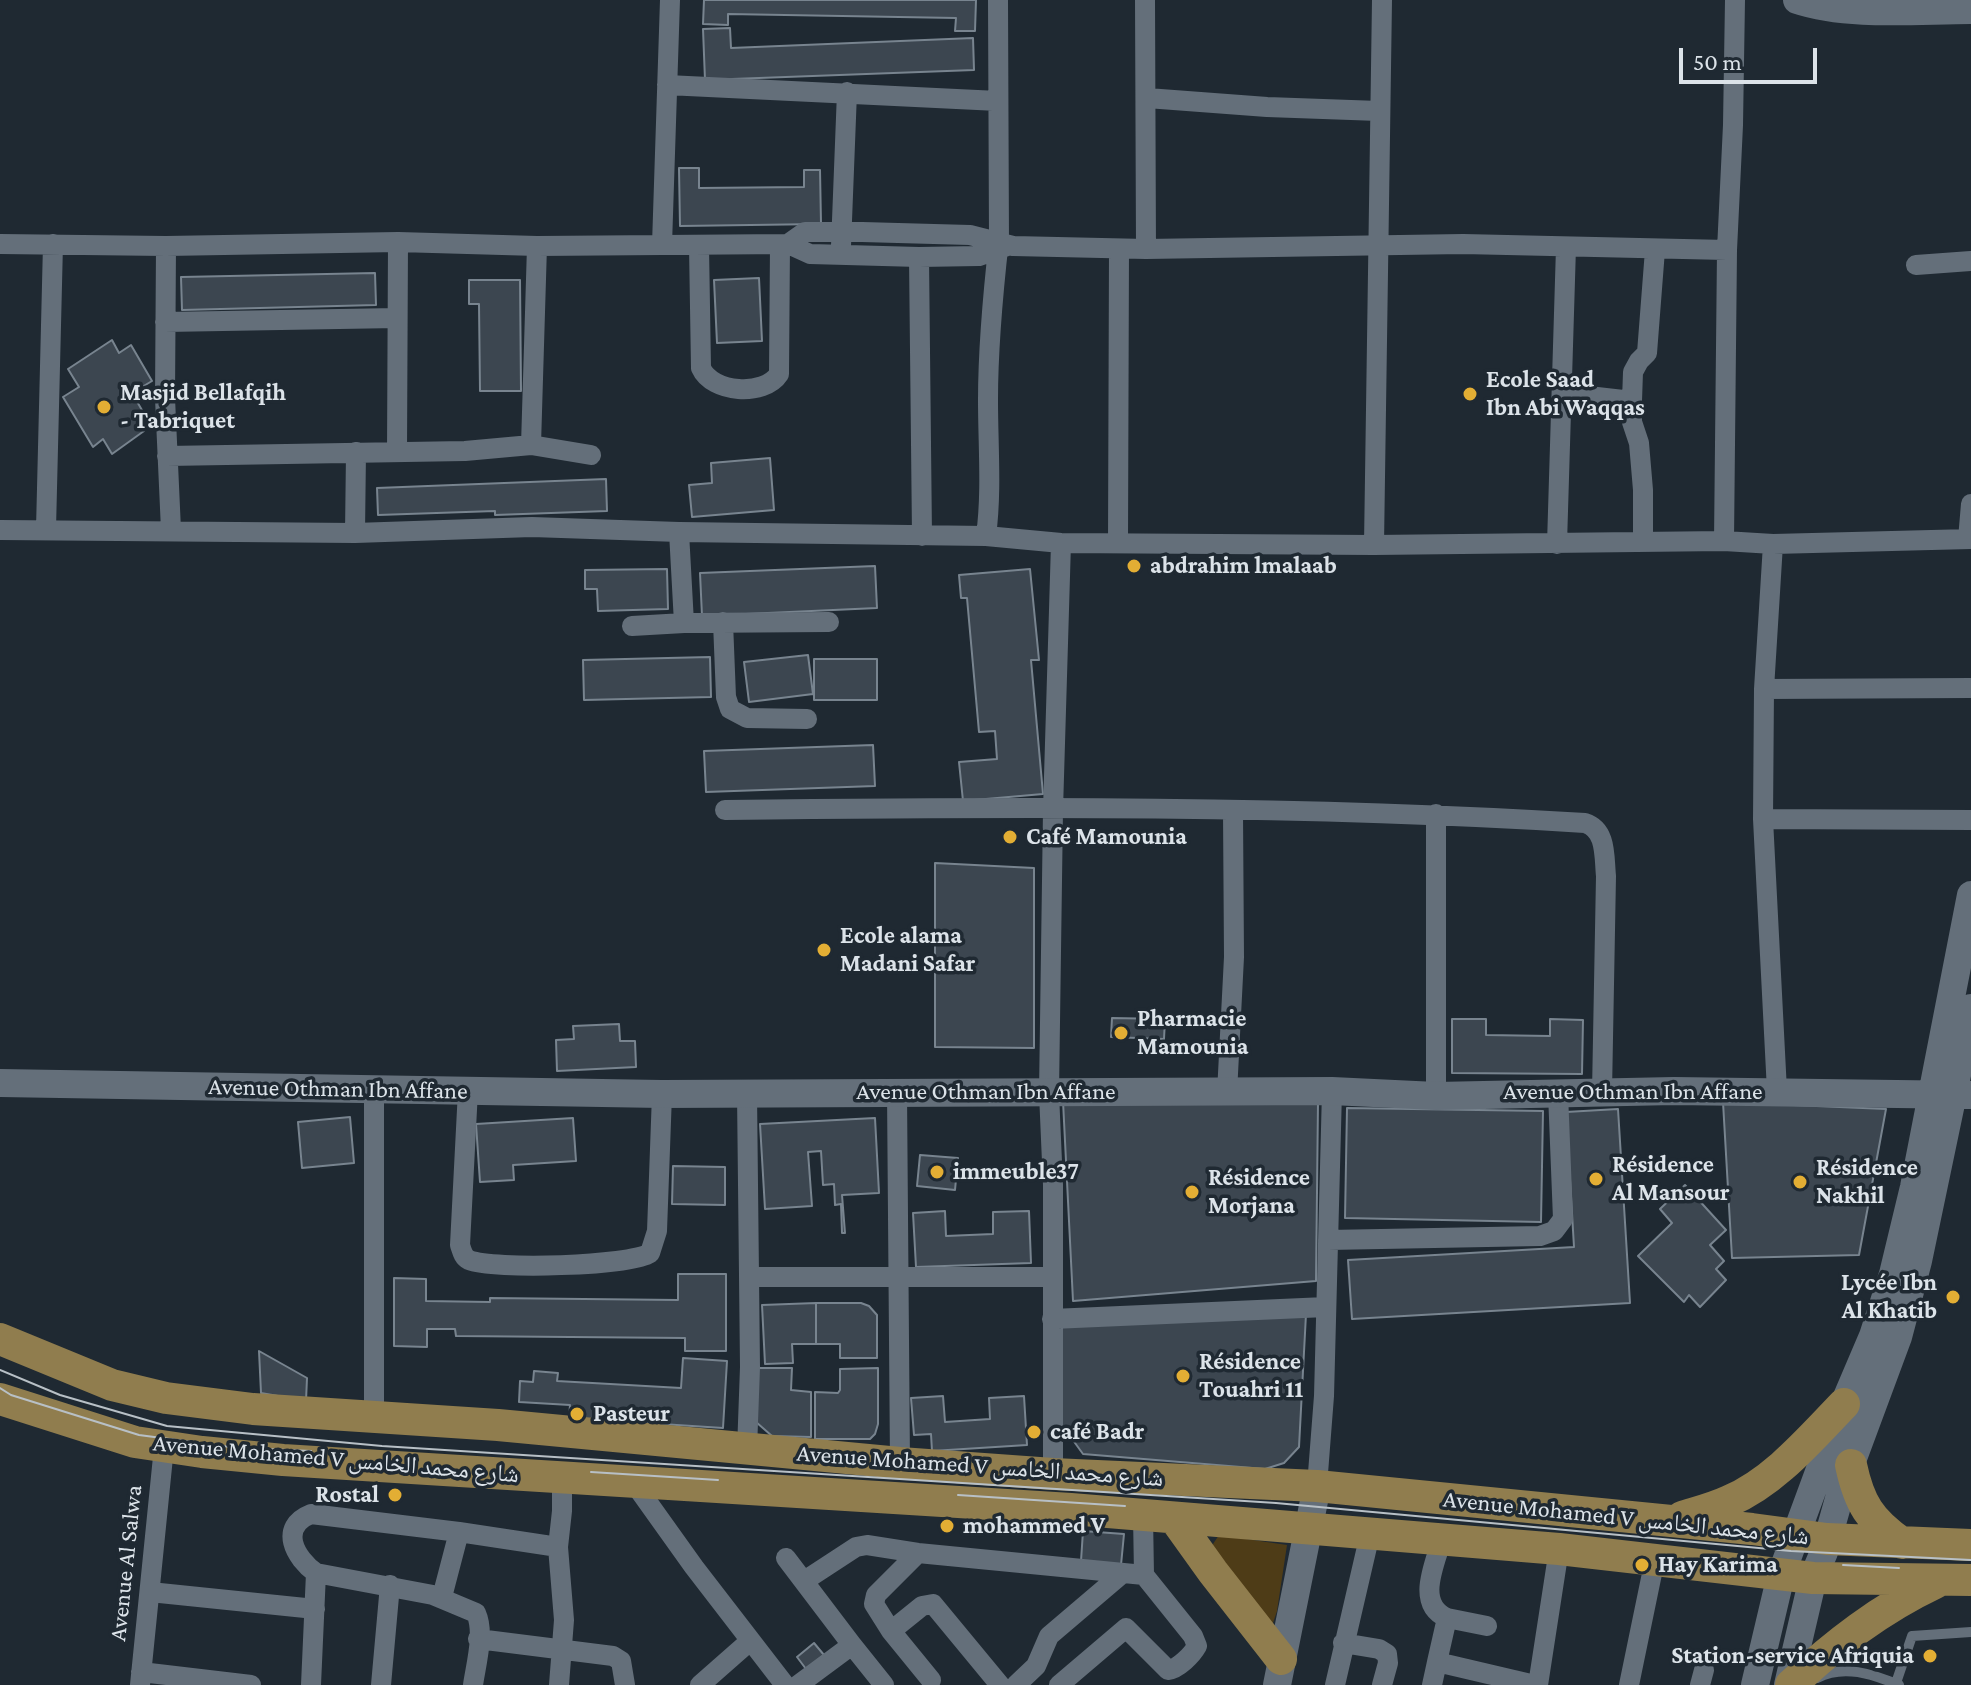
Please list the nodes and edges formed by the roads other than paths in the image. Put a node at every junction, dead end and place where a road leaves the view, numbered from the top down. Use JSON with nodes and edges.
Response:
{"nodes":[{"id":1,"x":670,"y":0,"type":"edge"},
{"id":2,"x":998,"y":0,"type":"edge"},
{"id":3,"x":1145,"y":0,"type":"edge"},
{"id":4,"x":1382,"y":0,"type":"edge"},
{"id":5,"x":1735,"y":0,"type":"edge"},
{"id":6,"x":1797,"y":0,"type":"edge"},
{"id":7,"x":1971,"y":10,"type":"edge"},
{"id":8,"x":667,"y":85,"type":"junction"},
{"id":9,"x":847,"y":92,"type":"junction"},
{"id":10,"x":1147,"y":98,"type":"junction"},
{"id":11,"x":998,"y":101,"type":"junction"},
{"id":12,"x":1379,"y":111,"type":"junction"},
{"id":13,"x":842,"y":232,"type":"junction"},
{"id":14,"x":398,"y":242,"type":"junction"},
{"id":15,"x":0,"y":244,"type":"edge"},
{"id":16,"x":53,"y":244,"type":"junction"},
{"id":17,"x":784,"y":244,"type":"junction"},
{"id":18,"x":662,"y":245,"type":"junction"},
{"id":19,"x":1378,"y":245,"type":"junction"},
{"id":20,"x":166,"y":246,"type":"junction"},
{"id":21,"x":537,"y":246,"type":"junction"},
{"id":22,"x":699,"y":246,"type":"junction"},
{"id":23,"x":1001,"y":246,"type":"junction"},
{"id":24,"x":1566,"y":247,"type":"junction"},
{"id":25,"x":1119,"y":249,"type":"junction"},
{"id":26,"x":1146,"y":249,"type":"junction"},
{"id":27,"x":1655,"y":250,"type":"junction"},
{"id":28,"x":1727,"y":250,"type":"junction"},
{"id":29,"x":840,"y":254,"type":"junction"},
{"id":30,"x":919,"y":257,"type":"junction"},
{"id":31,"x":1916,"y":265,"type":"dead end"},
{"id":32,"x":1970,"y":265,"type":"edge"},
{"id":33,"x":397,"y":318,"type":"junction"},
{"id":34,"x":165,"y":322,"type":"junction"},
{"id":35,"x":1562,"y":393,"type":"junction"},
{"id":36,"x":1632,"y":401,"type":"junction"},
{"id":37,"x":531,"y":445,"type":"junction"},
{"id":38,"x":356,"y":452,"type":"junction"},
{"id":39,"x":397,"y":452,"type":"junction"},
{"id":40,"x":591,"y":455,"type":"dead end"},
{"id":41,"x":167,"y":456,"type":"junction"},
{"id":42,"x":1971,"y":504,"type":"edge"},
{"id":43,"x":46,"y":529,"type":"junction"},
{"id":44,"x":0,"y":530,"type":"edge"},
{"id":45,"x":171,"y":530,"type":"junction"},
{"id":46,"x":679,"y":532,"type":"junction"},
{"id":47,"x":355,"y":533,"type":"junction"},
{"id":48,"x":922,"y":536,"type":"junction"},
{"id":49,"x":986,"y":536,"type":"junction"},
{"id":50,"x":1969,"y":539,"type":"edge"},
{"id":51,"x":1724,"y":541,"type":"junction"},
{"id":52,"x":1118,"y":542,"type":"junction"},
{"id":53,"x":1643,"y":542,"type":"junction"},
{"id":54,"x":1061,"y":543,"type":"junction"},
{"id":55,"x":1557,"y":544,"type":"junction"},
{"id":56,"x":1773,"y":544,"type":"junction"},
{"id":57,"x":1374,"y":545,"type":"junction"},
{"id":58,"x":723,"y":622,"type":"junction"},
{"id":59,"x":829,"y":622,"type":"dead end"},
{"id":60,"x":684,"y":623,"type":"junction"},
{"id":61,"x":632,"y":626,"type":"dead end"},
{"id":62,"x":1971,"y":688,"type":"edge"},
{"id":63,"x":1764,"y":689,"type":"junction"},
{"id":64,"x":807,"y":719,"type":"dead end"},
{"id":65,"x":725,"y":810,"type":"dead end"},
{"id":66,"x":1053,"y":810,"type":"junction"},
{"id":67,"x":1233,"y":812,"type":"junction"},
{"id":68,"x":1436,"y":814,"type":"junction"},
{"id":69,"x":1763,"y":819,"type":"junction"},
{"id":70,"x":1971,"y":820,"type":"edge"},
{"id":71,"x":1971,"y":895,"type":"edge"},
{"id":72,"x":1971,"y":1008,"type":"edge"},
{"id":73,"x":0,"y":1083,"type":"edge"},
{"id":74,"x":374,"y":1089,"type":"junction"},
{"id":75,"x":468,"y":1090,"type":"junction"},
{"id":76,"x":1332,"y":1091,"type":"junction"},
{"id":77,"x":1777,"y":1091,"type":"junction"},
{"id":78,"x":897,"y":1092,"type":"junction"},
{"id":79,"x":1602,"y":1092,"type":"junction"},
{"id":80,"x":747,"y":1093,"type":"junction"},
{"id":81,"x":1049,"y":1093,"type":"junction"},
{"id":82,"x":1227,"y":1093,"type":"junction"},
{"id":83,"x":1558,"y":1093,"type":"junction"},
{"id":84,"x":662,"y":1094,"type":"junction"},
{"id":85,"x":1951,"y":1095,"type":"edge"},
{"id":86,"x":1436,"y":1096,"type":"junction"},
{"id":87,"x":1328,"y":1240,"type":"junction"},
{"id":88,"x":900,"y":1276,"type":"junction"},
{"id":89,"x":750,"y":1277,"type":"junction"},
{"id":90,"x":1051,"y":1277,"type":"junction"},
{"id":91,"x":1326,"y":1307,"type":"junction"},
{"id":92,"x":1052,"y":1319,"type":"junction"},
{"id":93,"x":0,"y":1339,"type":"edge"},
{"id":94,"x":4,"y":1403,"type":"edge"},
{"id":95,"x":1844,"y":1404,"type":"junction"},
{"id":96,"x":374,"y":1417,"type":"junction"},
{"id":97,"x":164,"y":1447,"type":"junction"},
{"id":98,"x":747,"y":1450,"type":"junction"},
{"id":99,"x":900,"y":1463,"type":"junction"},
{"id":100,"x":1851,"y":1465,"type":"junction"},
{"id":101,"x":1053,"y":1474,"type":"junction"},
{"id":102,"x":562,"y":1478,"type":"junction"},
{"id":103,"x":634,"y":1483,"type":"junction"},
{"id":104,"x":1317,"y":1486,"type":"junction"},
{"id":105,"x":1143,"y":1515,"type":"junction"},
{"id":106,"x":1175,"y":1519,"type":"junction"},
{"id":107,"x":1666,"y":1522,"type":"junction"},
{"id":108,"x":1308,"y":1528,"type":"junction"},
{"id":109,"x":459,"y":1532,"type":"junction"},
{"id":110,"x":1370,"y":1534,"type":"junction"},
{"id":111,"x":1812,"y":1537,"type":"junction"},
{"id":112,"x":1442,"y":1539,"type":"junction"},
{"id":113,"x":1902,"y":1543,"type":"junction"},
{"id":114,"x":1971,"y":1545,"type":"edge"},
{"id":115,"x":558,"y":1547,"type":"junction"},
{"id":116,"x":1559,"y":1549,"type":"junction"},
{"id":117,"x":918,"y":1553,"type":"junction"},
{"id":118,"x":786,"y":1558,"type":"dead end"},
{"id":119,"x":1655,"y":1559,"type":"junction"},
{"id":120,"x":316,"y":1573,"type":"junction"},
{"id":121,"x":1123,"y":1573,"type":"junction"},
{"id":122,"x":1144,"y":1575,"type":"junction"},
{"id":123,"x":1781,"y":1575,"type":"junction"},
{"id":124,"x":1813,"y":1578,"type":"junction"},
{"id":125,"x":1956,"y":1580,"type":"edge"},
{"id":126,"x":804,"y":1581,"type":"junction"},
{"id":127,"x":390,"y":1585,"type":"junction"},
{"id":128,"x":150,"y":1592,"type":"junction"},
{"id":129,"x":442,"y":1597,"type":"junction"},
{"id":130,"x":315,"y":1609,"type":"junction"},
{"id":131,"x":1447,"y":1618,"type":"junction"},
{"id":132,"x":1487,"y":1626,"type":"dead end"},
{"id":133,"x":891,"y":1631,"type":"junction"},
{"id":134,"x":1971,"y":1632,"type":"edge"},
{"id":135,"x":478,"y":1639,"type":"junction"},
{"id":136,"x":750,"y":1641,"type":"junction"},
{"id":137,"x":1343,"y":1643,"type":"junction"},
{"id":138,"x":852,"y":1645,"type":"junction"},
{"id":139,"x":562,"y":1651,"type":"junction"},
{"id":140,"x":1437,"y":1662,"type":"junction"},
{"id":141,"x":1036,"y":1666,"type":"junction"},
{"id":142,"x":1279,"y":1672,"type":"edge"},
{"id":143,"x":141,"y":1679,"type":"edge"},
{"id":144,"x":931,"y":1680,"type":"dead end"},
{"id":145,"x":1897,"y":1684,"type":"edge"},
{"id":146,"x":251,"y":1685,"type":"edge"},
{"id":147,"x":311,"y":1685,"type":"edge"},
{"id":148,"x":381,"y":1685,"type":"edge"},
{"id":149,"x":473,"y":1685,"type":"edge"},
{"id":150,"x":559,"y":1685,"type":"edge"},
{"id":151,"x":625,"y":1685,"type":"edge"},
{"id":152,"x":700,"y":1685,"type":"edge"},
{"id":153,"x":785,"y":1685,"type":"edge"},
{"id":154,"x":798,"y":1685,"type":"edge"},
{"id":155,"x":884,"y":1685,"type":"edge"},
{"id":156,"x":1000,"y":1685,"type":"edge"},
{"id":157,"x":1016,"y":1685,"type":"edge"},
{"id":158,"x":1051,"y":1685,"type":"edge"},
{"id":159,"x":1059,"y":1685,"type":"edge"},
{"id":160,"x":1335,"y":1685,"type":"edge"},
{"id":161,"x":1382,"y":1685,"type":"edge"},
{"id":162,"x":1432,"y":1685,"type":"edge"},
{"id":163,"x":1536,"y":1685,"type":"edge"},
{"id":164,"x":1629,"y":1685,"type":"edge"},
{"id":165,"x":1755,"y":1685,"type":"edge"},
{"id":166,"x":1790,"y":1685,"type":"edge"},
{"id":167,"x":1805,"y":1685,"type":"edge"}],
"edges":[{"from":1,"to":8,"type":"street"},
{"from":2,"to":11,"type":"street"},
{"from":3,"to":10,"type":"street"},
{"from":4,"to":12,"type":"street"},
{"from":5,"to":28,"type":"street"},
{"from":6,"to":7,"type":"street"},
{"from":8,"to":9,"type":"street"},
{"from":8,"to":18,"type":"street"},
{"from":9,"to":11,"type":"street"},
{"from":9,"to":13,"type":"street"},
{"from":10,"to":12,"type":"street"},
{"from":10,"to":26,"type":"street"},
{"from":11,"to":23,"type":"street"},
{"from":12,"to":19,"type":"street"},
{"from":13,"to":17,"type":"street"},
{"from":13,"to":23,"type":"street"},
{"from":13,"to":29,"type":"street"},
{"from":14,"to":20,"type":"street"},
{"from":14,"to":21,"type":"street"},
{"from":14,"to":33,"type":"street"},
{"from":15,"to":16,"type":"street"},
{"from":16,"to":20,"type":"street"},
{"from":16,"to":43,"type":"street"},
{"from":17,"to":22,"type":"street"},
{"from":17,"to":22,"type":"street"},
{"from":17,"to":29,"type":"street"},
{"from":18,"to":21,"type":"street"},
{"from":18,"to":22,"type":"street"},
{"from":19,"to":24,"type":"street"},
{"from":19,"to":26,"type":"street"},
{"from":19,"to":57,"type":"street"},
{"from":20,"to":34,"type":"street"},
{"from":21,"to":37,"type":"street"},
{"from":23,"to":25,"type":"street"},
{"from":23,"to":30,"type":"street"},
{"from":23,"to":49,"type":"street"},
{"from":24,"to":27,"type":"street"},
{"from":24,"to":35,"type":"street"},
{"from":25,"to":26,"type":"street"},
{"from":25,"to":52,"type":"street"},
{"from":27,"to":28,"type":"street"},
{"from":27,"to":36,"type":"street"},
{"from":28,"to":51,"type":"street"},
{"from":29,"to":30,"type":"street"},
{"from":30,"to":48,"type":"street"},
{"from":31,"to":32,"type":"street"},
{"from":33,"to":34,"type":"street"},
{"from":33,"to":39,"type":"street"},
{"from":34,"to":41,"type":"street"},
{"from":35,"to":36,"type":"street"},
{"from":35,"to":55,"type":"street"},
{"from":36,"to":53,"type":"street"},
{"from":37,"to":39,"type":"street"},
{"from":37,"to":40,"type":"street"},
{"from":38,"to":39,"type":"street"},
{"from":38,"to":41,"type":"street"},
{"from":38,"to":47,"type":"street"},
{"from":41,"to":45,"type":"street"},
{"from":42,"to":50,"type":"street"},
{"from":43,"to":44,"type":"street"},
{"from":43,"to":45,"type":"street"},
{"from":45,"to":47,"type":"street"},
{"from":46,"to":47,"type":"street"},
{"from":46,"to":48,"type":"street"},
{"from":46,"to":60,"type":"street"},
{"from":48,"to":49,"type":"street"},
{"from":49,"to":54,"type":"street"},
{"from":50,"to":56,"type":"street"},
{"from":51,"to":53,"type":"street"},
{"from":51,"to":56,"type":"street"},
{"from":52,"to":54,"type":"street"},
{"from":52,"to":57,"type":"street"},
{"from":53,"to":55,"type":"street"},
{"from":54,"to":66,"type":"street"},
{"from":55,"to":57,"type":"street"},
{"from":56,"to":63,"type":"street"},
{"from":58,"to":59,"type":"street"},
{"from":58,"to":60,"type":"street"},
{"from":58,"to":64,"type":"street"},
{"from":60,"to":61,"type":"street"},
{"from":62,"to":63,"type":"street"},
{"from":63,"to":69,"type":"street"},
{"from":65,"to":66,"type":"street"},
{"from":66,"to":67,"type":"street"},
{"from":66,"to":81,"type":"street"},
{"from":67,"to":68,"type":"street"},
{"from":67,"to":82,"type":"street"},
{"from":68,"to":79,"type":"street"},
{"from":68,"to":86,"type":"street"},
{"from":69,"to":70,"type":"street"},
{"from":69,"to":77,"type":"street"},
{"from":71,"to":85,"type":"street"},
{"from":72,"to":85,"type":"street"},
{"from":73,"to":74,"type":"street","name":"Avenue Othman Ibn Affane"},
{"from":74,"to":75,"type":"street","name":"Avenue Othman Ibn Affane"},
{"from":74,"to":96,"type":"street"},
{"from":75,"to":84,"type":"street","name":"Avenue Othman Ibn Affane"},
{"from":75,"to":84,"type":"street"},
{"from":76,"to":82,"type":"street","name":"Avenue Othman Ibn Affane"},
{"from":76,"to":86,"type":"street","name":"Avenue Othman Ibn Affane"},
{"from":76,"to":87,"type":"street"},
{"from":77,"to":79,"type":"street","name":"Avenue Othman Ibn Affane"},
{"from":77,"to":85,"type":"street","name":"Avenue Othman Ibn Affane"},
{"from":78,"to":80,"type":"street","name":"Avenue Othman Ibn Affane"},
{"from":78,"to":81,"type":"street","name":"Avenue Othman Ibn Affane"},
{"from":78,"to":88,"type":"street"},
{"from":79,"to":83,"type":"street","name":"Avenue Othman Ibn Affane"},
{"from":80,"to":84,"type":"street","name":"Avenue Othman Ibn Affane"},
{"from":80,"to":89,"type":"street"},
{"from":81,"to":82,"type":"street","name":"Avenue Othman Ibn Affane"},
{"from":81,"to":90,"type":"street"},
{"from":83,"to":86,"type":"street","name":"Avenue Othman Ibn Affane"},
{"from":83,"to":87,"type":"street"},
{"from":85,"to":95,"type":"street"},
{"from":85,"to":100,"type":"street"},
{"from":87,"to":91,"type":"street"},
{"from":88,"to":89,"type":"street"},
{"from":88,"to":90,"type":"street"},
{"from":88,"to":99,"type":"street"},
{"from":89,"to":98,"type":"street"},
{"from":90,"to":92,"type":"street"},
{"from":91,"to":92,"type":"street"},
{"from":91,"to":104,"type":"street"},
{"from":92,"to":101,"type":"street"},
{"from":93,"to":96,"type":"main road","name":"Avenue Mohamed V شارع محمد الخامس"},
{"from":94,"to":97,"type":"main road","name":"Avenue Mohamed V شارع محمد الخامس"},
{"from":95,"to":107,"type":"main road"},
{"from":95,"to":111,"type":"street"},
{"from":96,"to":98,"type":"main road","name":"Avenue Mohamed V شارع محمد الخامس"},
{"from":97,"to":102,"type":"main road","name":"Avenue Mohamed V شارع محمد الخامس"},
{"from":97,"to":128,"type":"street","name":"Avenue Al Salwa"},
{"from":98,"to":99,"type":"main road","name":"Avenue Mohamed V شارع محمد الخامس"},
{"from":99,"to":101,"type":"main road","name":"Avenue Mohamed V شارع محمد الخامس"},
{"from":100,"to":111,"type":"street"},
{"from":100,"to":113,"type":"main road"},
{"from":101,"to":104,"type":"main road","name":"Avenue Mohamed V شارع محمد الخامس"},
{"from":102,"to":103,"type":"main road","name":"Avenue Mohamed V شارع محمد الخامس"},
{"from":102,"to":115,"type":"street"},
{"from":103,"to":105,"type":"main road","name":"Avenue Mohamed V شارع محمد الخامس"},
{"from":103,"to":136,"type":"street"},
{"from":104,"to":107,"type":"main road","name":"Avenue Mohamed V شارع محمد الخامس"},
{"from":104,"to":108,"type":"street"},
{"from":105,"to":106,"type":"main road","name":"Avenue Mohamed V شارع محمد الخامس"},
{"from":105,"to":122,"type":"street"},
{"from":106,"to":108,"type":"main road","name":"Avenue Mohamed V شارع محمد الخامس"},
{"from":106,"to":142,"type":"main road"},
{"from":107,"to":111,"type":"main road","name":"Avenue Mohamed V شارع محمد الخامس"},
{"from":108,"to":110,"type":"main road","name":"Avenue Mohamed V شارع محمد الخامس"},
{"from":108,"to":142,"type":"street"},
{"from":109,"to":115,"type":"street"},
{"from":109,"to":120,"type":"street"},
{"from":109,"to":129,"type":"street"},
{"from":110,"to":112,"type":"main road","name":"Avenue Mohamed V شارع محمد الخامس"},
{"from":110,"to":137,"type":"street"},
{"from":111,"to":113,"type":"main road","name":"Avenue Mohamed V شارع محمد الخامس"},
{"from":111,"to":123,"type":"street"},
{"from":111,"to":124,"type":"street"},
{"from":112,"to":116,"type":"main road","name":"Avenue Mohamed V شارع محمد الخامس"},
{"from":112,"to":131,"type":"street"},
{"from":113,"to":114,"type":"main road","name":"Avenue Mohamed V شارع محمد الخامس"},
{"from":115,"to":139,"type":"street"},
{"from":116,"to":119,"type":"main road","name":"Avenue Mohamed V شارع محمد الخامس"},
{"from":116,"to":163,"type":"street"},
{"from":117,"to":121,"type":"street"},
{"from":117,"to":126,"type":"street"},
{"from":117,"to":133,"type":"street"},
{"from":118,"to":126,"type":"street"},
{"from":119,"to":123,"type":"main road","name":"Avenue Mohamed V شارع محمد الخامس"},
{"from":119,"to":164,"type":"street"},
{"from":120,"to":127,"type":"street"},
{"from":120,"to":130,"type":"street"},
{"from":121,"to":122,"type":"street"},
{"from":121,"to":141,"type":"street"},
{"from":122,"to":159,"type":"street"},
{"from":123,"to":124,"type":"main road","name":"Avenue Mohamed V شارع محمد الخامس"},
{"from":123,"to":165,"type":"street"},
{"from":124,"to":125,"type":"main road","name":"Avenue Mohamed V شارع محمد الخامس"},
{"from":124,"to":166,"type":"street"},
{"from":125,"to":166,"type":"main road"},
{"from":126,"to":138,"type":"street"},
{"from":127,"to":129,"type":"street"},
{"from":127,"to":148,"type":"street"},
{"from":128,"to":130,"type":"street"},
{"from":128,"to":143,"type":"street","name":"Avenue Al Salwa"},
{"from":129,"to":135,"type":"street"},
{"from":130,"to":147,"type":"street"},
{"from":131,"to":132,"type":"street"},
{"from":131,"to":140,"type":"street"},
{"from":133,"to":144,"type":"street"},
{"from":133,"to":156,"type":"street"},
{"from":134,"to":145,"type":"lane"},
{"from":135,"to":139,"type":"street"},
{"from":135,"to":149,"type":"street"},
{"from":136,"to":152,"type":"street"},
{"from":136,"to":153,"type":"street"},
{"from":137,"to":160,"type":"street"},
{"from":137,"to":161,"type":"street"},
{"from":138,"to":154,"type":"street"},
{"from":138,"to":155,"type":"street"},
{"from":139,"to":150,"type":"street"},
{"from":139,"to":151,"type":"street"},
{"from":140,"to":162,"type":"street"},
{"from":140,"to":163,"type":"street"},
{"from":141,"to":157,"type":"street"},
{"from":141,"to":158,"type":"street"},
{"from":143,"to":146,"type":"street"},
{"from":145,"to":167,"type":"lane"}]}
